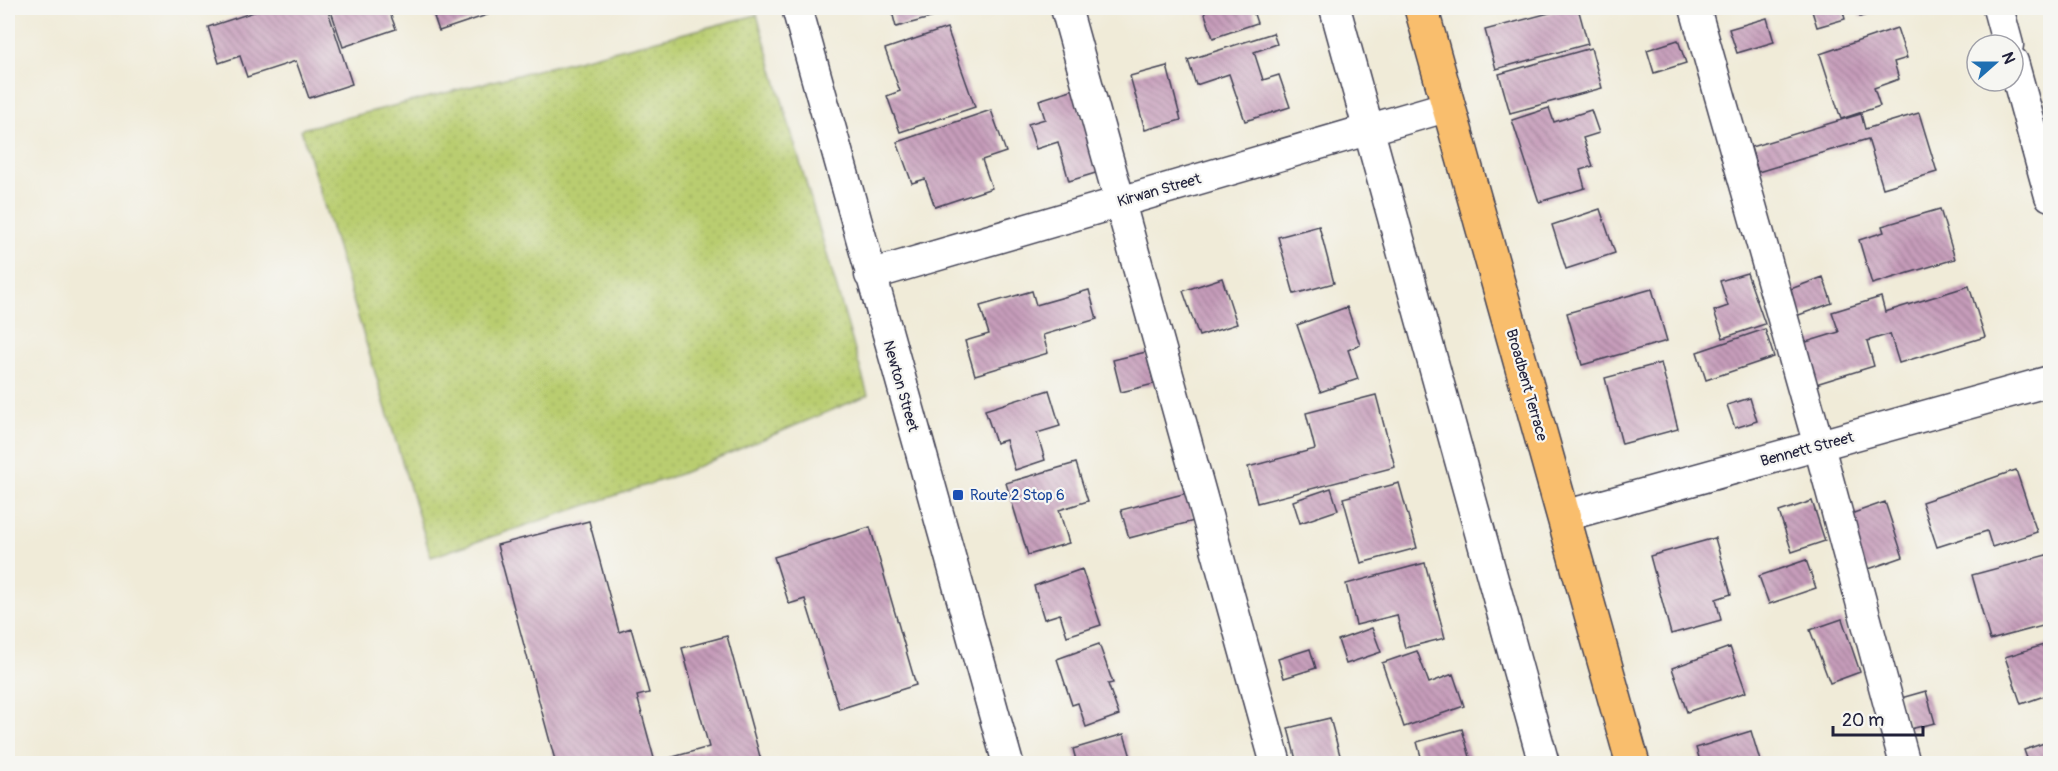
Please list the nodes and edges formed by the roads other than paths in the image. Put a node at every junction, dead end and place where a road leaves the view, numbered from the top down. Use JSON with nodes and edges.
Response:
{"nodes":[{"id":1,"x":797,"y":8,"type":"edge"},
{"id":2,"x":1066,"y":8,"type":"edge"},
{"id":3,"x":1335,"y":8,"type":"edge"},
{"id":4,"x":1421,"y":8,"type":"edge"},
{"id":5,"x":1695,"y":8,"type":"edge"},
{"id":6,"x":1998,"y":8,"type":"edge"},
{"id":7,"x":2005,"y":33,"type":"edge"},
{"id":8,"x":2022,"y":93,"type":"edge"},
{"id":9,"x":1449,"y":106,"type":"junction"},
{"id":10,"x":1368,"y":129,"type":"junction"},
{"id":11,"x":2050,"y":196,"type":"edge"},
{"id":12,"x":1120,"y":202,"type":"junction"},
{"id":13,"x":870,"y":275,"type":"junction"},
{"id":14,"x":2050,"y":381,"type":"edge"},
{"id":15,"x":1819,"y":446,"type":"junction"},
{"id":16,"x":1564,"y":516,"type":"junction"},
{"id":17,"x":1008,"y":764,"type":"edge"},
{"id":18,"x":1276,"y":764,"type":"edge"},
{"id":19,"x":1544,"y":764,"type":"edge"},
{"id":20,"x":1633,"y":764,"type":"edge"},
{"id":21,"x":1905,"y":764,"type":"edge"}],
"edges":[{"from":1,"to":13,"type":"street","name":"Newton Street"},
{"from":2,"to":12,"type":"street"},
{"from":3,"to":10,"type":"street"},
{"from":4,"to":9,"type":"main road","name":"Broadbent Terrace"},
{"from":5,"to":15,"type":"street"},
{"from":6,"to":7,"type":"street"},
{"from":8,"to":11,"type":"street"},
{"from":9,"to":10,"type":"street","name":"Kirwan Street"},
{"from":9,"to":16,"type":"main road","name":"Broadbent Terrace"},
{"from":10,"to":12,"type":"street","name":"Kirwan Street"},
{"from":10,"to":19,"type":"street"},
{"from":12,"to":13,"type":"street","name":"Kirwan Street"},
{"from":12,"to":18,"type":"street"},
{"from":13,"to":17,"type":"street","name":"Newton Street"},
{"from":14,"to":15,"type":"street","name":"Bennett Street"},
{"from":15,"to":16,"type":"street","name":"Bennett Street"},
{"from":15,"to":21,"type":"street"},
{"from":16,"to":20,"type":"main road","name":"Broadbent Terrace"}]}
